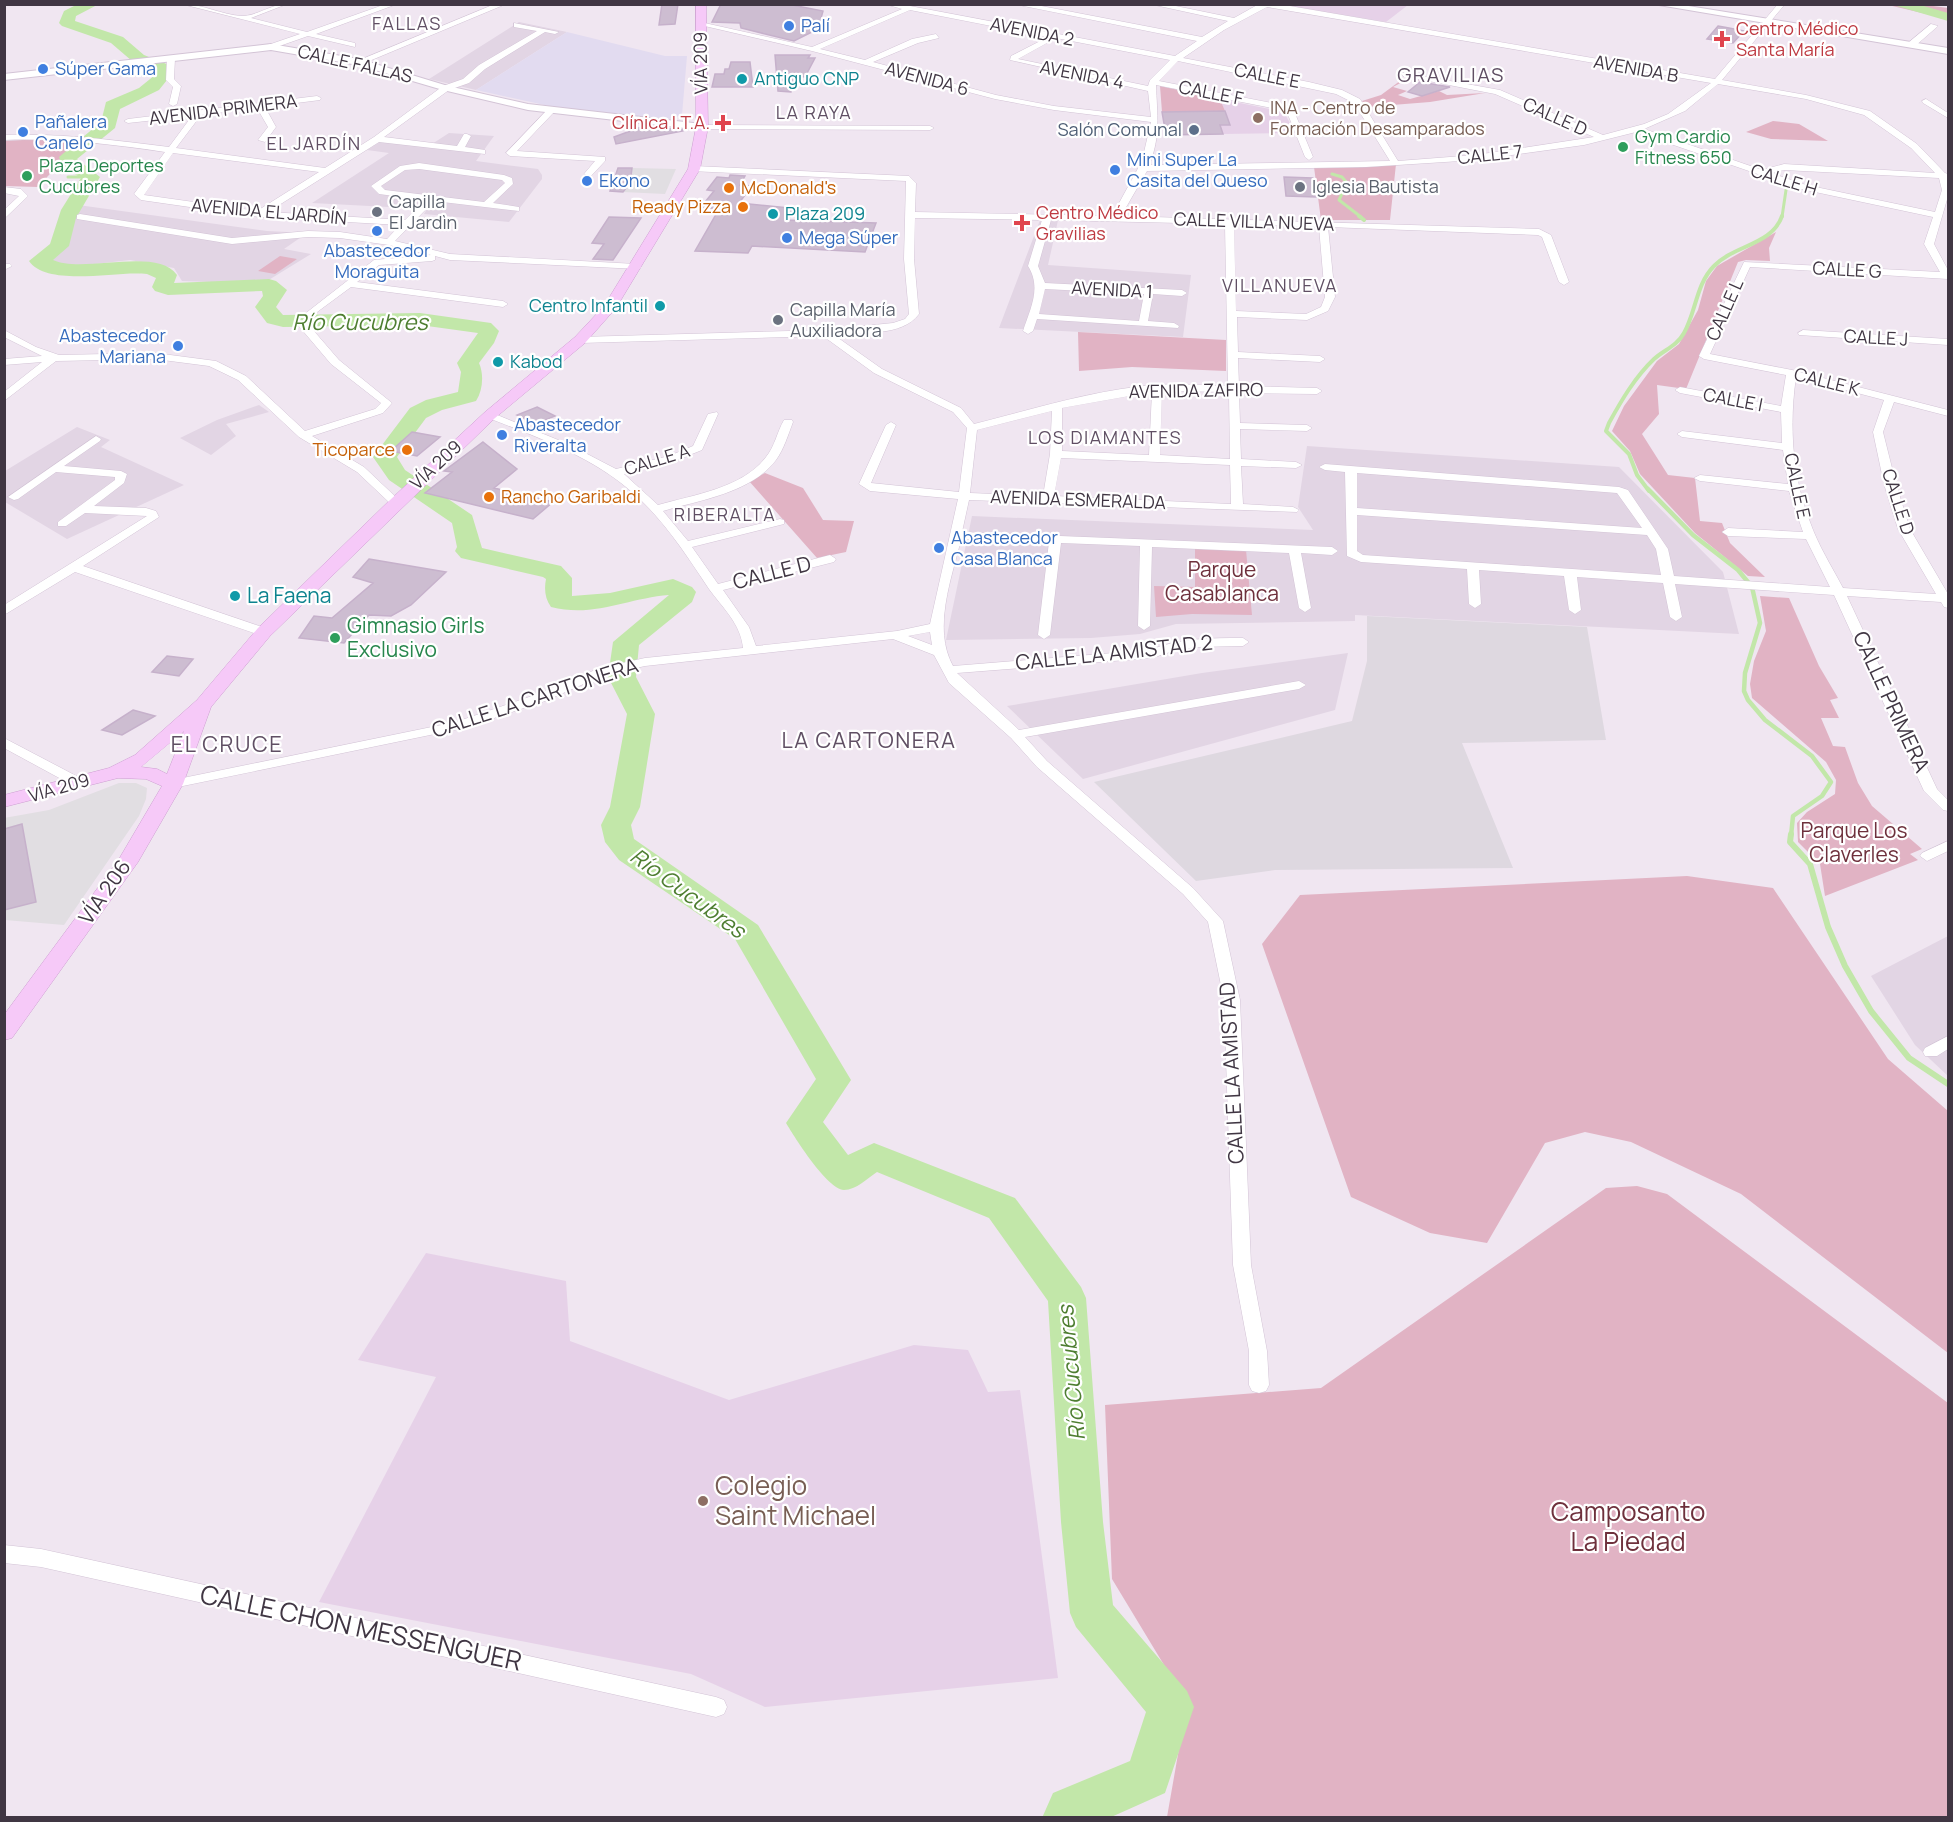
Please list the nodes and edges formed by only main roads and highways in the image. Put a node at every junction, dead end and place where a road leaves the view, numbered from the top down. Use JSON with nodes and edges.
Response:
{"nodes":[{"id":1,"x":702,"y":6,"type":"edge"},
{"id":2,"x":204,"y":704,"type":"junction"},
{"id":3,"x":142,"y":759,"type":"junction"},
{"id":4,"x":116,"y":772,"type":"junction"},
{"id":5,"x":173,"y":784,"type":"junction"},
{"id":6,"x":4,"y":801,"type":"edge"},
{"id":7,"x":4,"y":1032,"type":"edge"}],
"edges":[{"from":1,"to":2,"type":"main road","name":"VÍA 209"},
{"from":2,"to":3,"type":"main road","name":"VÍA 209"},
{"from":2,"to":5,"type":"main road","name":"VÍA 206"},
{"from":3,"to":4,"type":"main road","name":"VÍA 209"},
{"from":3,"to":5,"type":"main road"},
{"from":4,"to":5,"type":"main road"},
{"from":4,"to":6,"type":"main road","name":"VÍA 209"},
{"from":5,"to":7,"type":"main road","name":"VÍA 206"}]}
